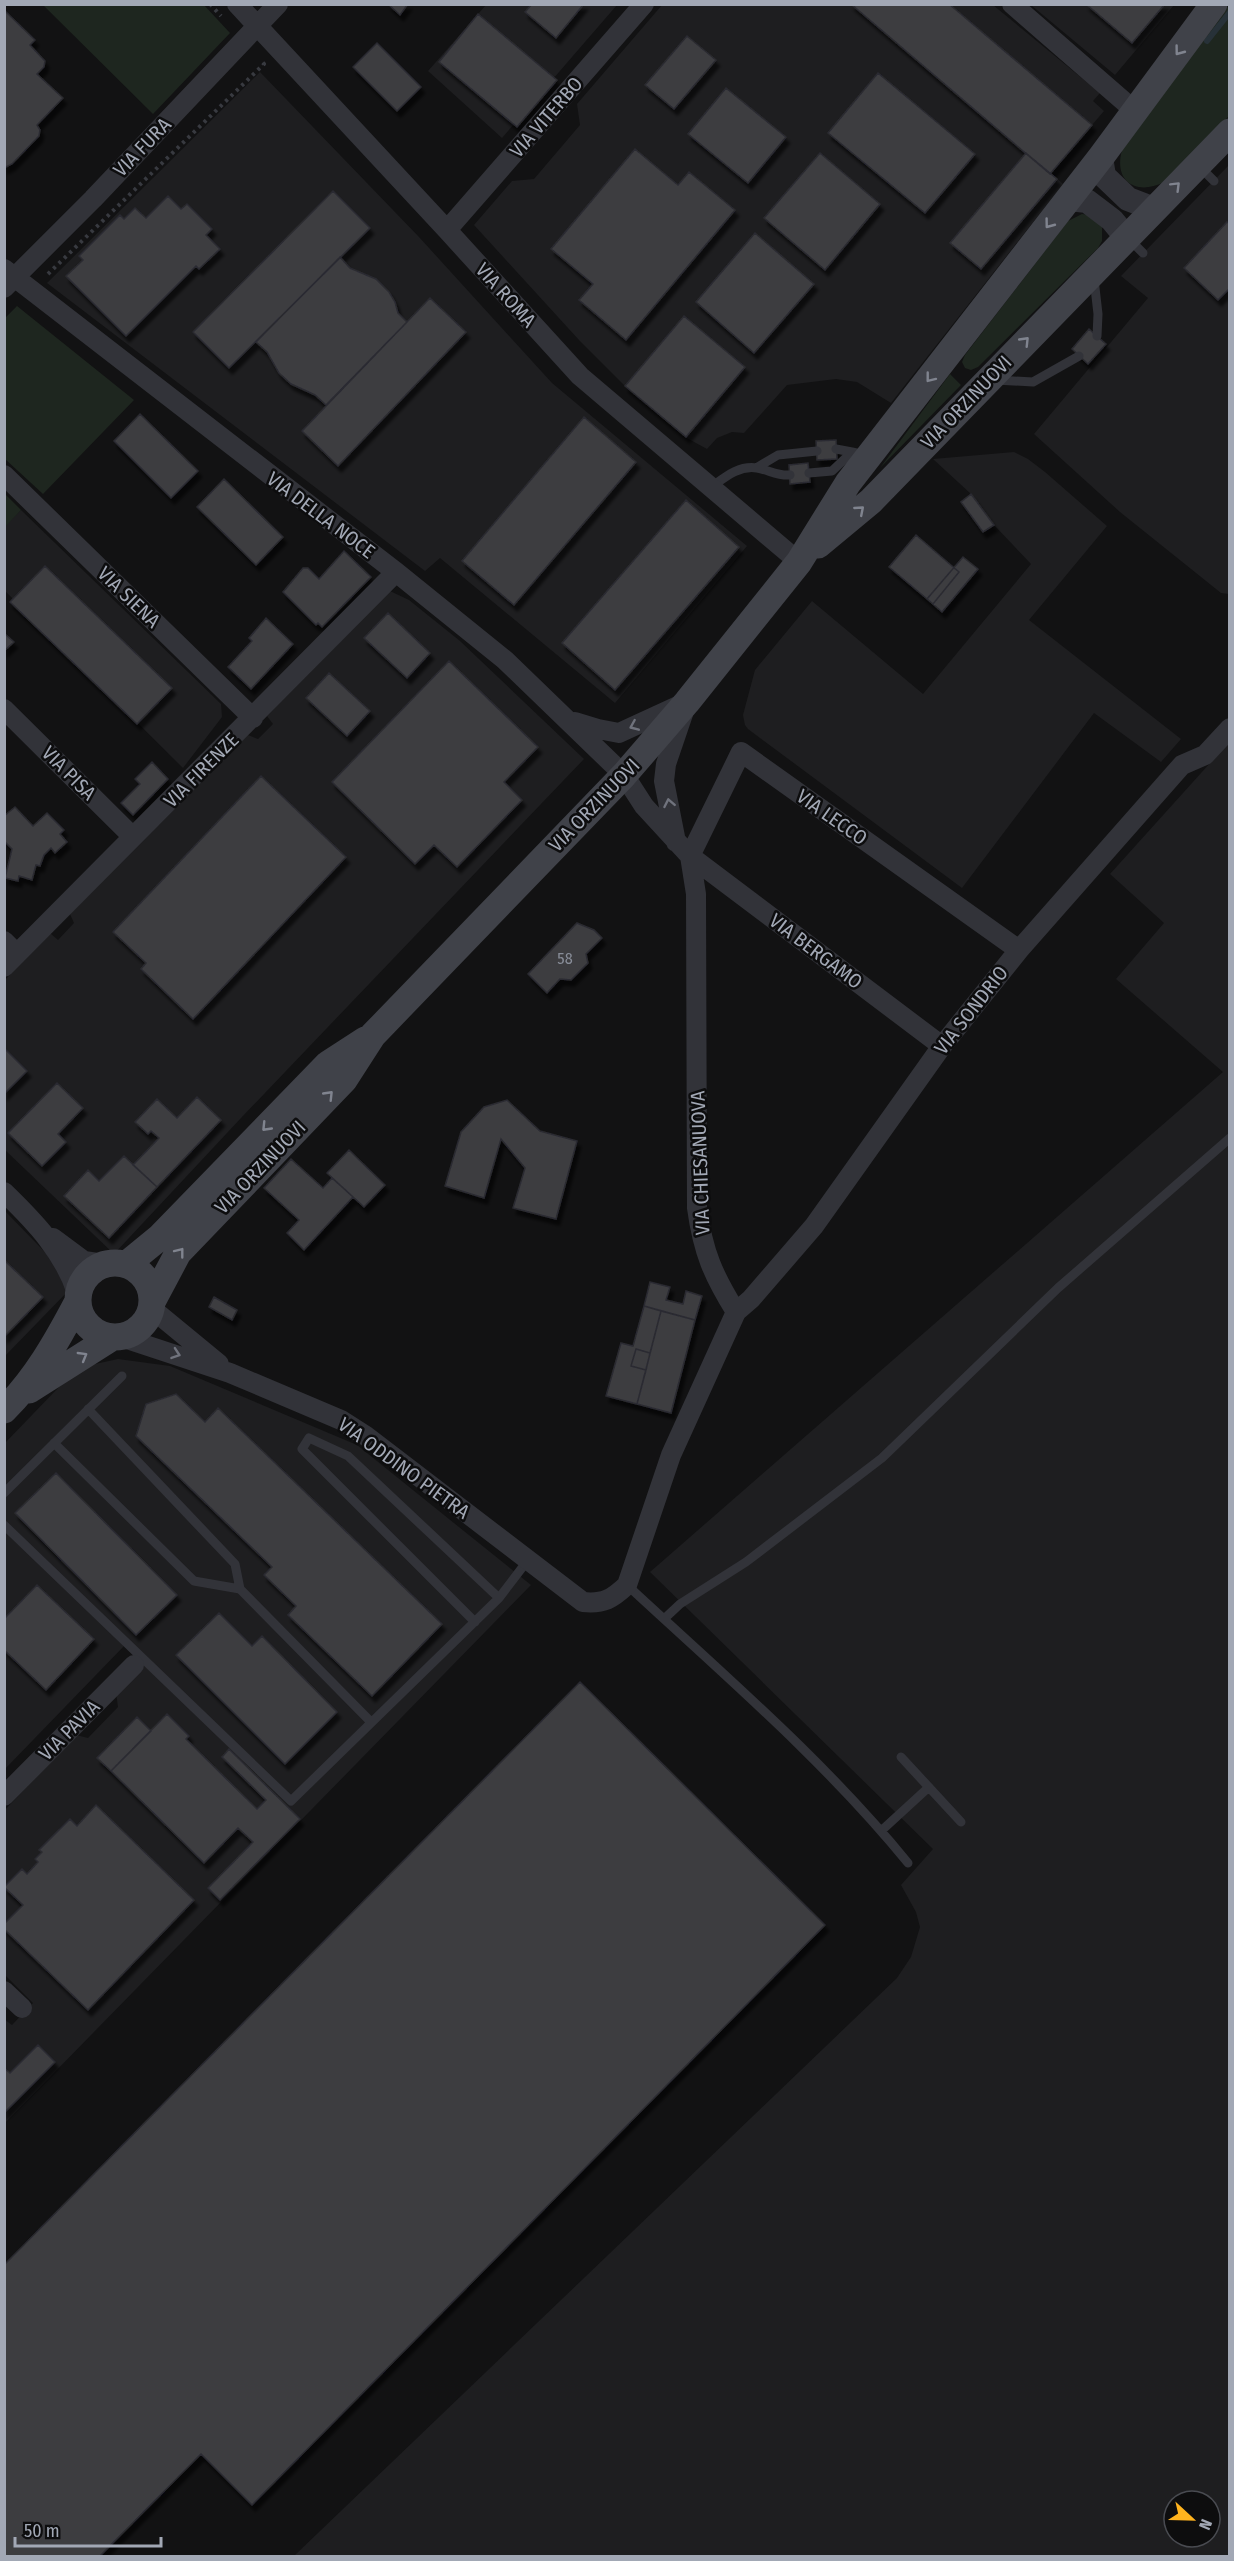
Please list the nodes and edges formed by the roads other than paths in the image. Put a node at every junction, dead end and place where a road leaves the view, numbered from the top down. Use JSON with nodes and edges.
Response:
{"nodes":[{"id":1,"x":237,"y":4,"type":"edge"},
{"id":2,"x":278,"y":4,"type":"edge"},
{"id":3,"x":644,"y":4,"type":"edge"},
{"id":4,"x":1012,"y":4,"type":"edge"},
{"id":5,"x":1215,"y":4,"type":"edge"},
{"id":6,"x":258,"y":26,"type":"junction"},
{"id":7,"x":1135,"y":111,"type":"junction"},
{"id":8,"x":1230,"y":132,"type":"edge"},
{"id":9,"x":1101,"y":157,"type":"junction"},
{"id":10,"x":1069,"y":199,"type":"junction"},
{"id":11,"x":1154,"y":209,"type":"junction"},
{"id":12,"x":447,"y":230,"type":"junction"},
{"id":13,"x":1135,"y":245,"type":"junction"},
{"id":14,"x":1093,"y":271,"type":"junction"},
{"id":15,"x":13,"y":280,"type":"edge"},
{"id":16,"x":1097,"y":336,"type":"dead end"},
{"id":17,"x":1079,"y":356,"type":"dead end"},
{"id":18,"x":987,"y":380,"type":"junction"},
{"id":19,"x":836,"y":449,"type":"dead end"},
{"id":20,"x":817,"y":451,"type":"dead end"},
{"id":21,"x":861,"y":454,"type":"junction"},
{"id":22,"x":756,"y":468,"type":"junction"},
{"id":23,"x":809,"y":473,"type":"dead end"},
{"id":24,"x":4,"y":475,"type":"edge"},
{"id":25,"x":789,"y":475,"type":"dead end"},
{"id":26,"x":710,"y":488,"type":"junction"},
{"id":27,"x":799,"y":562,"type":"junction"},
{"id":28,"x":396,"y":572,"type":"junction"},
{"id":29,"x":687,"y":702,"type":"junction"},
{"id":30,"x":4,"y":710,"type":"edge"},
{"id":31,"x":253,"y":718,"type":"junction"},
{"id":32,"x":570,"y":720,"type":"junction"},
{"id":33,"x":1230,"y":728,"type":"edge"},
{"id":34,"x":624,"y":775,"type":"junction"},
{"id":35,"x":133,"y":837,"type":"junction"},
{"id":36,"x":676,"y":842,"type":"junction"},
{"id":37,"x":690,"y":856,"type":"junction"},
{"id":38,"x":1019,"y":950,"type":"junction"},
{"id":39,"x":9,"y":954,"type":"edge"},
{"id":40,"x":373,"y":1035,"type":"junction"},
{"id":41,"x":942,"y":1046,"type":"junction"},
{"id":42,"x":1230,"y":1138,"type":"edge"},
{"id":43,"x":4,"y":1192,"type":"edge"},
{"id":44,"x":41,"y":1229,"type":"junction"},
{"id":45,"x":116,"y":1264,"type":"junction"},
{"id":46,"x":77,"y":1298,"type":"junction"},
{"id":47,"x":151,"y":1305,"type":"junction"},
{"id":48,"x":736,"y":1312,"type":"junction"},
{"id":49,"x":116,"y":1337,"type":"junction"},
{"id":50,"x":230,"y":1373,"type":"junction"},
{"id":51,"x":123,"y":1376,"type":"dead end"},
{"id":52,"x":11,"y":1403,"type":"edge"},
{"id":53,"x":88,"y":1409,"type":"junction"},
{"id":54,"x":54,"y":1443,"type":"junction"},
{"id":55,"x":4,"y":1493,"type":"edge"},
{"id":56,"x":4,"y":1526,"type":"edge"},
{"id":57,"x":528,"y":1560,"type":"junction"},
{"id":58,"x":627,"y":1585,"type":"junction"},
{"id":59,"x":240,"y":1589,"type":"junction"},
{"id":60,"x":498,"y":1598,"type":"junction"},
{"id":61,"x":664,"y":1619,"type":"junction"},
{"id":62,"x":475,"y":1622,"type":"junction"},
{"id":63,"x":134,"y":1665,"type":"dead end"},
{"id":64,"x":371,"y":1722,"type":"junction"},
{"id":65,"x":901,"y":1756,"type":"dead end"},
{"id":66,"x":929,"y":1787,"type":"junction"},
{"id":67,"x":4,"y":1796,"type":"edge"},
{"id":68,"x":961,"y":1822,"type":"dead end"},
{"id":69,"x":881,"y":1830,"type":"junction"},
{"id":70,"x":908,"y":1863,"type":"dead end"},
{"id":71,"x":4,"y":1991,"type":"edge"},
{"id":72,"x":22,"y":2008,"type":"dead end"}],
"edges":[{"from":1,"to":6,"type":"street","name":"VIA ROMA"},
{"from":2,"to":6,"type":"street","name":"VIA FURA"},
{"from":3,"to":12,"type":"street","name":"VIA VITERBO"},
{"from":4,"to":7,"type":"street"},
{"from":5,"to":7,"type":"main road","name":"VIA ORZINUOVI","one_way":true},
{"from":6,"to":12,"type":"street","name":"VIA ROMA"},
{"from":6,"to":15,"type":"street","name":"VIA FURA"},
{"from":7,"to":9,"type":"main road","name":"VIA ORZINUOVI"},
{"from":11,"to":8,"type":"main road","name":"VIA ORZINUOVI","one_way":true},
{"from":9,"to":10,"type":"main road","name":"VIA ORZINUOVI"},
{"from":9,"to":11,"type":"street"},
{"from":10,"to":13,"type":"street"},
{"from":10,"to":21,"type":"main road","name":"VIA ORZINUOVI","one_way":true},
{"from":11,"to":13,"type":"main road","name":"VIA ORZINUOVI"},
{"from":12,"to":26,"type":"street","name":"VIA ROMA"},
{"from":13,"to":14,"type":"main road","name":"VIA ORZINUOVI"},
{"from":14,"to":16,"type":"lane"},
{"from":18,"to":14,"type":"main road","name":"VIA ORZINUOVI","one_way":true},
{"from":15,"to":28,"type":"street","name":"VIA DELLA NOCE"},
{"from":17,"to":18,"type":"lane"},
{"from":27,"to":18,"type":"main road","name":"VIA ORZINUOVI","one_way":true},
{"from":19,"to":21,"type":"lane"},
{"from":20,"to":22,"type":"lane"},
{"from":21,"to":23,"type":"lane"},
{"from":21,"to":27,"type":"main road","name":"VIA ORZINUOVI"},
{"from":22,"to":25,"type":"lane"},
{"from":22,"to":26,"type":"lane"},
{"from":24,"to":31,"type":"street","name":"VIA SIENA"},
{"from":26,"to":27,"type":"street","name":"VIA ROMA"},
{"from":27,"to":29,"type":"main road","name":"VIA ORZINUOVI"},
{"from":28,"to":31,"type":"street","name":"VIA FIRENZE"},
{"from":28,"to":32,"type":"street","name":"VIA DELLA NOCE"},
{"from":29,"to":32,"type":"street","one_way":true},
{"from":29,"to":34,"type":"main road","name":"VIA ORZINUOVI"},
{"from":36,"to":29,"type":"street","one_way":true},
{"from":30,"to":35,"type":"street","name":"VIA PISA"},
{"from":31,"to":35,"type":"street","name":"VIA FIRENZE"},
{"from":32,"to":34,"type":"street","name":"VIA DELLA NOCE"},
{"from":33,"to":38,"type":"street","name":"VIA SONDRIO"},
{"from":34,"to":36,"type":"street"},
{"from":34,"to":40,"type":"main road","name":"VIA ORZINUOVI"},
{"from":35,"to":39,"type":"street","name":"VIA FIRENZE"},
{"from":36,"to":37,"type":"street"},
{"from":37,"to":38,"type":"street","name":"VIA LECCO"},
{"from":37,"to":41,"type":"street","name":"VIA BERGAMO"},
{"from":37,"to":48,"type":"street","name":"VIA CHIESANUOVA"},
{"from":38,"to":41,"type":"street","name":"VIA SONDRIO"},
{"from":40,"to":45,"type":"main road","name":"VIA ORZINUOVI","one_way":true},
{"from":47,"to":40,"type":"main road","name":"VIA ORZINUOVI","one_way":true},
{"from":41,"to":48,"type":"street","name":"VIA SONDRIO"},
{"from":42,"to":61,"type":"lane"},
{"from":43,"to":44,"type":"street"},
{"from":44,"to":45,"type":"street"},
{"from":44,"to":46,"type":"street"},
{"from":45,"to":46,"type":"main road","name":"VIA ORZINUOVI"},
{"from":45,"to":47,"type":"main road"},
{"from":46,"to":49,"type":"main road"},
{"from":46,"to":52,"type":"main road","name":"VIA ORZINUOVI"},
{"from":47,"to":49,"type":"main road","name":"VIA ORZINUOVI"},
{"from":47,"to":50,"type":"street"},
{"from":48,"to":58,"type":"street"},
{"from":49,"to":50,"type":"street","name":"VIA ODDINO PIETRA","one_way":true},
{"from":52,"to":49,"type":"main road","name":"VIA ORZINUOVI","one_way":true},
{"from":50,"to":57,"type":"street","name":"VIA ODDINO PIETRA"},
{"from":51,"to":53,"type":"lane"},
{"from":53,"to":54,"type":"lane"},
{"from":53,"to":59,"type":"lane"},
{"from":54,"to":55,"type":"lane"},
{"from":54,"to":59,"type":"lane"},
{"from":56,"to":64,"type":"lane"},
{"from":57,"to":58,"type":"street","name":"VIA ODDINO PIETRA"},
{"from":57,"to":60,"type":"lane"},
{"from":58,"to":61,"type":"lane"},
{"from":59,"to":64,"type":"lane"},
{"from":60,"to":62,"type":"lane"},
{"from":60,"to":62,"type":"lane"},
{"from":61,"to":69,"type":"lane"},
{"from":62,"to":64,"type":"lane"},
{"from":63,"to":67,"type":"street","name":"VIA PAVIA"},
{"from":65,"to":66,"type":"lane"},
{"from":66,"to":68,"type":"lane"},
{"from":66,"to":69,"type":"lane"},
{"from":69,"to":70,"type":"lane"},
{"from":71,"to":72,"type":"street"}]}
